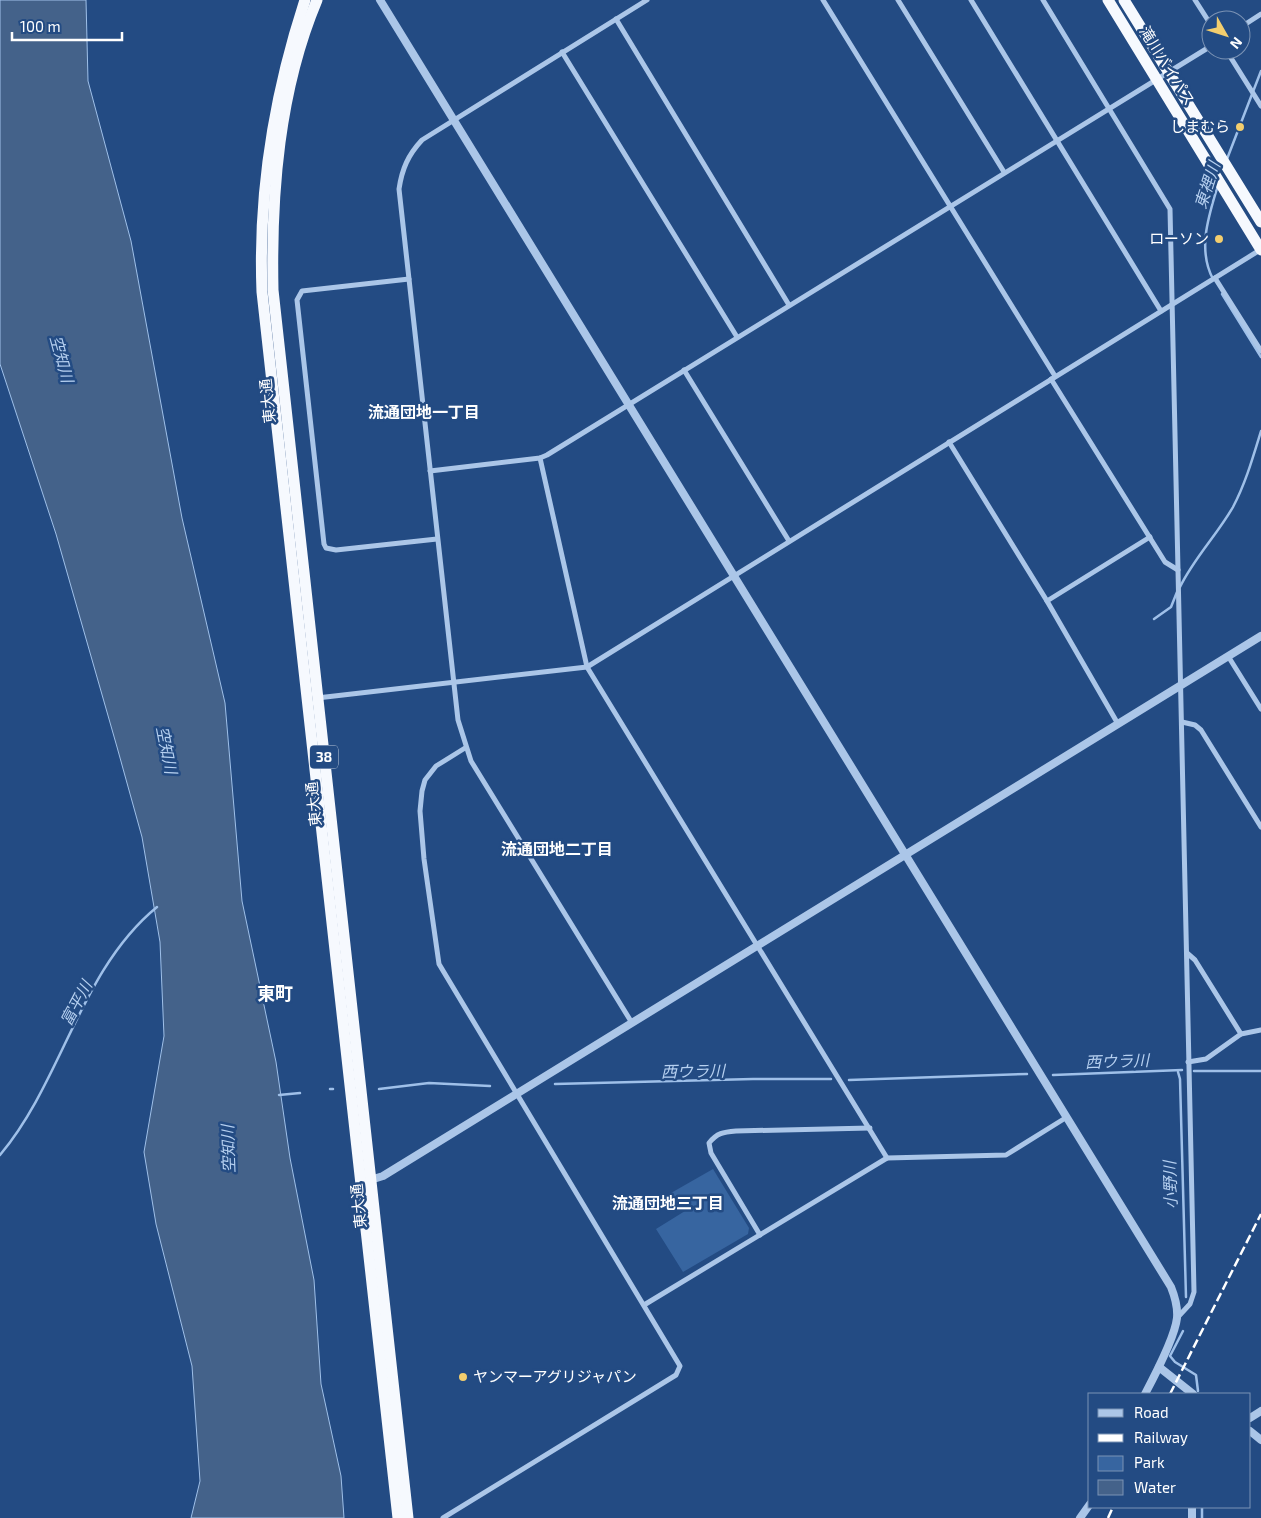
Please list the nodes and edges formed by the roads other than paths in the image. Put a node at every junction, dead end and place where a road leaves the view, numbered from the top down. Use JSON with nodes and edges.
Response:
{"nodes":[{"id":1,"x":305,"y":0,"type":"edge"},
{"id":2,"x":317,"y":0,"type":"edge"},
{"id":3,"x":380,"y":0,"type":"edge"},
{"id":4,"x":647,"y":0,"type":"edge"},
{"id":5,"x":824,"y":0,"type":"edge"},
{"id":6,"x":898,"y":0,"type":"edge"},
{"id":7,"x":971,"y":0,"type":"edge"},
{"id":8,"x":1043,"y":0,"type":"edge"},
{"id":9,"x":1108,"y":0,"type":"edge"},
{"id":10,"x":1124,"y":0,"type":"edge"},
{"id":11,"x":616,"y":19,"type":"junction"},
{"id":12,"x":562,"y":52,"type":"junction"},
{"id":13,"x":1201,"y":52,"type":"edge"},
{"id":14,"x":1232,"y":60,"type":"edge"},
{"id":15,"x":1168,"y":73,"type":"junction"},
{"id":16,"x":1158,"y":79,"type":"junction"},
{"id":17,"x":1261,"y":106,"type":"edge"},
{"id":18,"x":1110,"y":108,"type":"junction"},
{"id":19,"x":453,"y":120,"type":"junction"},
{"id":20,"x":1056,"y":140,"type":"junction"},
{"id":21,"x":1004,"y":172,"type":"junction"},
{"id":22,"x":951,"y":205,"type":"junction"},
{"id":23,"x":1261,"y":222,"type":"edge"},
{"id":24,"x":1261,"y":249,"type":"edge"},
{"id":25,"x":1215,"y":278,"type":"junction"},
{"id":26,"x":409,"y":279,"type":"junction"},
{"id":27,"x":1172,"y":304,"type":"junction"},
{"id":28,"x":789,"y":305,"type":"junction"},
{"id":29,"x":1161,"y":311,"type":"junction"},
{"id":30,"x":737,"y":337,"type":"junction"},
{"id":31,"x":1261,"y":351,"type":"edge"},
{"id":32,"x":684,"y":370,"type":"junction"},
{"id":33,"x":1053,"y":378,"type":"junction"},
{"id":34,"x":628,"y":404,"type":"junction"},
{"id":35,"x":949,"y":442,"type":"junction"},
{"id":36,"x":540,"y":458,"type":"junction"},
{"id":37,"x":430,"y":471,"type":"junction"},
{"id":38,"x":1150,"y":537,"type":"junction"},
{"id":39,"x":437,"y":539,"type":"junction"},
{"id":40,"x":789,"y":541,"type":"junction"},
{"id":41,"x":1178,"y":570,"type":"junction"},
{"id":42,"x":733,"y":576,"type":"junction"},
{"id":43,"x":1047,"y":601,"type":"junction"},
{"id":44,"x":1261,"y":636,"type":"edge"},
{"id":45,"x":1228,"y":656,"type":"junction"},
{"id":46,"x":587,"y":667,"type":"junction"},
{"id":47,"x":453,"y":683,"type":"junction"},
{"id":48,"x":1182,"y":685,"type":"junction"},
{"id":49,"x":312,"y":699,"type":"junction"},
{"id":50,"x":1261,"y":709,"type":"edge"},
{"id":51,"x":1182,"y":722,"type":"junction"},
{"id":52,"x":1118,"y":724,"type":"junction"},
{"id":53,"x":466,"y":748,"type":"junction"},
{"id":54,"x":1261,"y":827,"type":"edge"},
{"id":55,"x":905,"y":855,"type":"junction"},
{"id":56,"x":758,"y":946,"type":"junction"},
{"id":57,"x":1187,"y":953,"type":"junction"},
{"id":58,"x":632,"y":1023,"type":"junction"},
{"id":59,"x":1261,"y":1030,"type":"edge"},
{"id":60,"x":1241,"y":1034,"type":"junction"},
{"id":61,"x":1188,"y":1062,"type":"junction"},
{"id":62,"x":516,"y":1095,"type":"junction"},
{"id":63,"x":1067,"y":1117,"type":"junction"},
{"id":64,"x":870,"y":1128,"type":"junction"},
{"id":65,"x":887,"y":1158,"type":"junction"},
{"id":66,"x":365,"y":1181,"type":"junction"},
{"id":67,"x":760,"y":1235,"type":"junction"},
{"id":68,"x":644,"y":1305,"type":"junction"},
{"id":69,"x":1177,"y":1318,"type":"junction"},
{"id":70,"x":1159,"y":1367,"type":"junction"},
{"id":71,"x":1146,"y":1393,"type":"edge"},
{"id":72,"x":1191,"y":1393,"type":"edge"},
{"id":73,"x":1251,"y":1431,"type":"edge"},
{"id":74,"x":1261,"y":1440,"type":"edge"},
{"id":75,"x":1088,"y":1507,"type":"edge"},
{"id":76,"x":398,"y":1518,"type":"edge"},
{"id":77,"x":408,"y":1518,"type":"edge"},
{"id":78,"x":443,"y":1518,"type":"edge"},
{"id":79,"x":1080,"y":1518,"type":"edge"}],
"edges":[{"from":1,"to":49,"type":"highway","name":"東大通","number":"38"},
{"from":2,"to":49,"type":"highway","name":"東大通","number":"38"},
{"from":3,"to":19,"type":"street"},
{"from":4,"to":11,"type":"street"},
{"from":5,"to":22,"type":"street"},
{"from":6,"to":21,"type":"street"},
{"from":7,"to":20,"type":"street"},
{"from":8,"to":18,"type":"street"},
{"from":9,"to":16,"type":"highway","name":"滝川バイパス"},
{"from":10,"to":15,"type":"highway","name":"滝川バイパス"},
{"from":11,"to":12,"type":"street"},
{"from":11,"to":28,"type":"street"},
{"from":12,"to":19,"type":"street"},
{"from":12,"to":30,"type":"street"},
{"from":13,"to":15,"type":"street"},
{"from":14,"to":17,"type":"street"},
{"from":15,"to":16,"type":"street"},
{"from":15,"to":23,"type":"highway","name":"滝川バイパス"},
{"from":16,"to":18,"type":"street"},
{"from":16,"to":24,"type":"highway","name":"滝川バイパス"},
{"from":18,"to":20,"type":"street"},
{"from":18,"to":27,"type":"street"},
{"from":19,"to":26,"type":"street"},
{"from":19,"to":34,"type":"street"},
{"from":20,"to":21,"type":"street"},
{"from":20,"to":29,"type":"street"},
{"from":21,"to":22,"type":"street"},
{"from":22,"to":28,"type":"street"},
{"from":22,"to":33,"type":"street"},
{"from":24,"to":25,"type":"street"},
{"from":25,"to":27,"type":"street"},
{"from":25,"to":31,"type":"street"},
{"from":26,"to":37,"type":"street"},
{"from":26,"to":39,"type":"street"},
{"from":27,"to":29,"type":"street"},
{"from":27,"to":41,"type":"street"},
{"from":28,"to":30,"type":"street"},
{"from":29,"to":33,"type":"street"},
{"from":30,"to":32,"type":"street"},
{"from":32,"to":34,"type":"street"},
{"from":32,"to":40,"type":"street"},
{"from":33,"to":35,"type":"street"},
{"from":33,"to":38,"type":"street"},
{"from":34,"to":36,"type":"street"},
{"from":34,"to":42,"type":"street"},
{"from":35,"to":40,"type":"street"},
{"from":35,"to":43,"type":"street"},
{"from":36,"to":37,"type":"street"},
{"from":36,"to":46,"type":"street"},
{"from":37,"to":39,"type":"street"},
{"from":38,"to":41,"type":"street"},
{"from":38,"to":43,"type":"street"},
{"from":39,"to":47,"type":"street"},
{"from":40,"to":42,"type":"street"},
{"from":41,"to":48,"type":"street"},
{"from":42,"to":46,"type":"street"},
{"from":42,"to":55,"type":"street"},
{"from":43,"to":52,"type":"street"},
{"from":44,"to":45,"type":"street"},
{"from":45,"to":48,"type":"street"},
{"from":45,"to":50,"type":"street"},
{"from":46,"to":47,"type":"street"},
{"from":46,"to":56,"type":"street"},
{"from":47,"to":49,"type":"street"},
{"from":47,"to":53,"type":"street"},
{"from":48,"to":51,"type":"street"},
{"from":48,"to":52,"type":"street"},
{"from":49,"to":66,"type":"highway","name":"東大通","number":"38"},
{"from":51,"to":54,"type":"street"},
{"from":51,"to":57,"type":"street"},
{"from":52,"to":55,"type":"street"},
{"from":53,"to":58,"type":"street"},
{"from":53,"to":62,"type":"street"},
{"from":55,"to":56,"type":"street"},
{"from":55,"to":63,"type":"street"},
{"from":56,"to":58,"type":"street"},
{"from":56,"to":64,"type":"street"},
{"from":57,"to":60,"type":"street"},
{"from":57,"to":61,"type":"street"},
{"from":58,"to":62,"type":"street"},
{"from":59,"to":60,"type":"street"},
{"from":60,"to":61,"type":"street"},
{"from":61,"to":69,"type":"street"},
{"from":62,"to":66,"type":"street"},
{"from":62,"to":68,"type":"street"},
{"from":63,"to":65,"type":"street"},
{"from":63,"to":69,"type":"street"},
{"from":64,"to":65,"type":"street"},
{"from":64,"to":67,"type":"street"},
{"from":65,"to":67,"type":"street"},
{"from":66,"to":76,"type":"highway","name":"東大通","number":"38"},
{"from":66,"to":77,"type":"highway","name":"東大通","number":"38"},
{"from":67,"to":68,"type":"street"},
{"from":68,"to":78,"type":"street"},
{"from":69,"to":70,"type":"street"},
{"from":70,"to":71,"type":"street"},
{"from":70,"to":72,"type":"street"},
{"from":73,"to":74,"type":"street"},
{"from":75,"to":79,"type":"street"}]}
